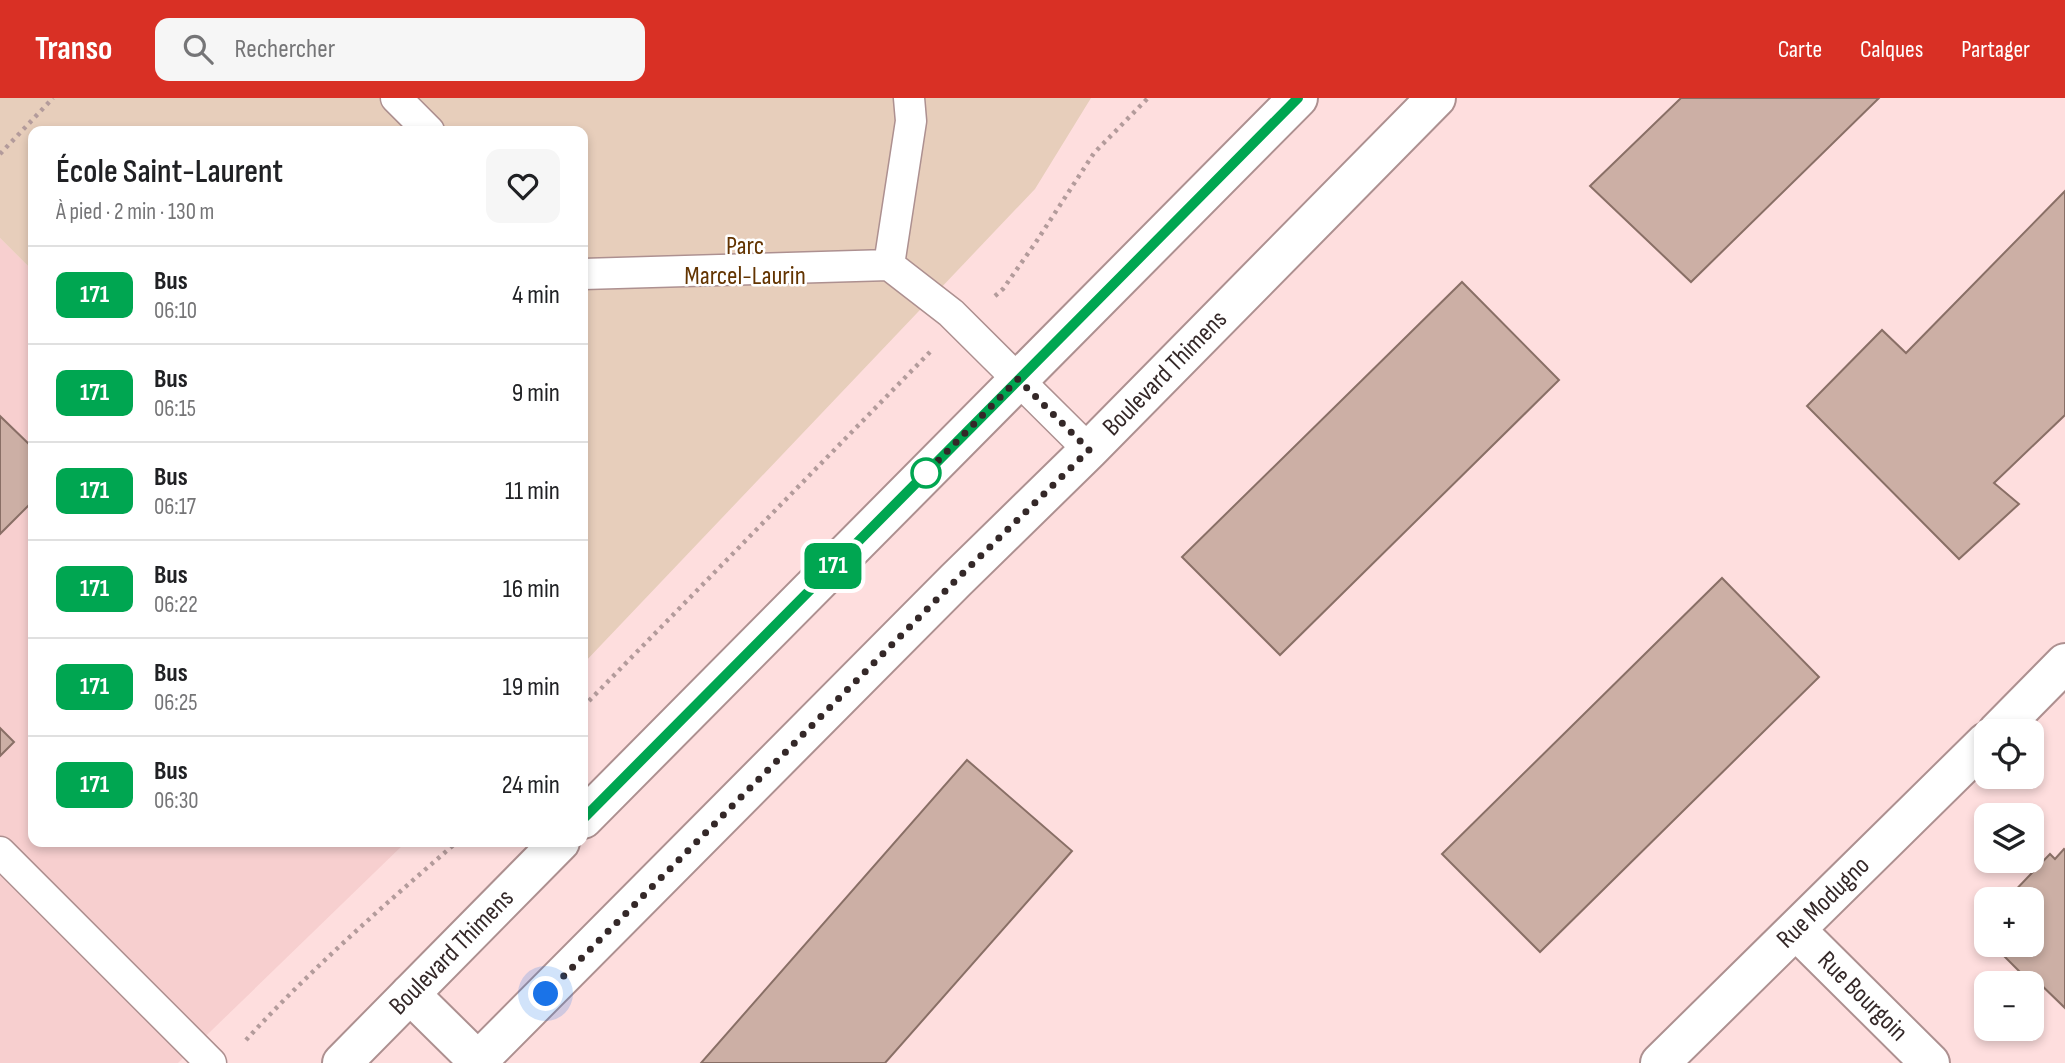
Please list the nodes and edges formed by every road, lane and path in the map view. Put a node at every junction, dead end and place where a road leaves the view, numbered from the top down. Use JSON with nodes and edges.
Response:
{"nodes":[{"id":1,"x":53,"y":98,"type":"edge"},
{"id":2,"x":396,"y":98,"type":"edge"},
{"id":3,"x":909,"y":98,"type":"edge"},
{"id":4,"x":1147,"y":98,"type":"edge"},
{"id":5,"x":1298,"y":98,"type":"edge"},
{"id":6,"x":1436,"y":98,"type":"edge"},
{"id":7,"x":424,"y":126,"type":"edge"},
{"id":8,"x":0,"y":154,"type":"edge"},
{"id":9,"x":890,"y":265,"type":"junction"},
{"id":10,"x":588,"y":274,"type":"edge"},
{"id":11,"x":1003,"y":289,"type":"dead end"},
{"id":12,"x":929,"y":353,"type":"dead end"},
{"id":13,"x":1018,"y":379,"type":"junction"},
{"id":14,"x":1089,"y":450,"type":"junction"},
{"id":15,"x":2065,"y":663,"type":"edge"},
{"id":16,"x":588,"y":702,"type":"edge"},
{"id":17,"x":2010,"y":719,"type":"edge"},
{"id":18,"x":1974,"y":755,"type":"edge"},
{"id":19,"x":588,"y":814,"type":"edge"},
{"id":20,"x":451,"y":847,"type":"edge"},
{"id":21,"x":555,"y":847,"type":"edge"},
{"id":22,"x":0,"y":852,"type":"edge"},
{"id":23,"x":1796,"y":930,"type":"junction"},
{"id":24,"x":410,"y":994,"type":"junction"},
{"id":25,"x":242,"y":1045,"type":"dead end"},
{"id":26,"x":478,"y":1062,"type":"edge"},
{"id":27,"x":211,"y":1063,"type":"edge"},
{"id":28,"x":342,"y":1063,"type":"edge"},
{"id":29,"x":1660,"y":1063,"type":"edge"},
{"id":30,"x":1930,"y":1063,"type":"edge"}],
"edges":[{"from":1,"to":8,"type":"path"},
{"from":2,"to":7,"type":"lane"},
{"from":3,"to":9,"type":"lane"},
{"from":4,"to":11,"type":"path"},
{"from":5,"to":13,"type":"street"},
{"from":6,"to":14,"type":"street","name":"Boulevard Thimens"},
{"from":9,"to":10,"type":"lane"},
{"from":9,"to":13,"type":"lane"},
{"from":12,"to":16,"type":"path"},
{"from":13,"to":14,"type":"lane"},
{"from":13,"to":19,"type":"street"},
{"from":14,"to":26,"type":"street","name":"Boulevard Thimens"},
{"from":15,"to":17,"type":"street"},
{"from":18,"to":23,"type":"street","name":"Rue Modugno"},
{"from":20,"to":25,"type":"path"},
{"from":21,"to":24,"type":"street","name":"Boulevard Thimens"},
{"from":22,"to":27,"type":"lane"},
{"from":23,"to":29,"type":"street","name":"Rue Modugno"},
{"from":23,"to":30,"type":"street","name":"Rue Bourgoin"},
{"from":24,"to":26,"type":"street"},
{"from":24,"to":28,"type":"street","name":"Boulevard Thimens"}]}
